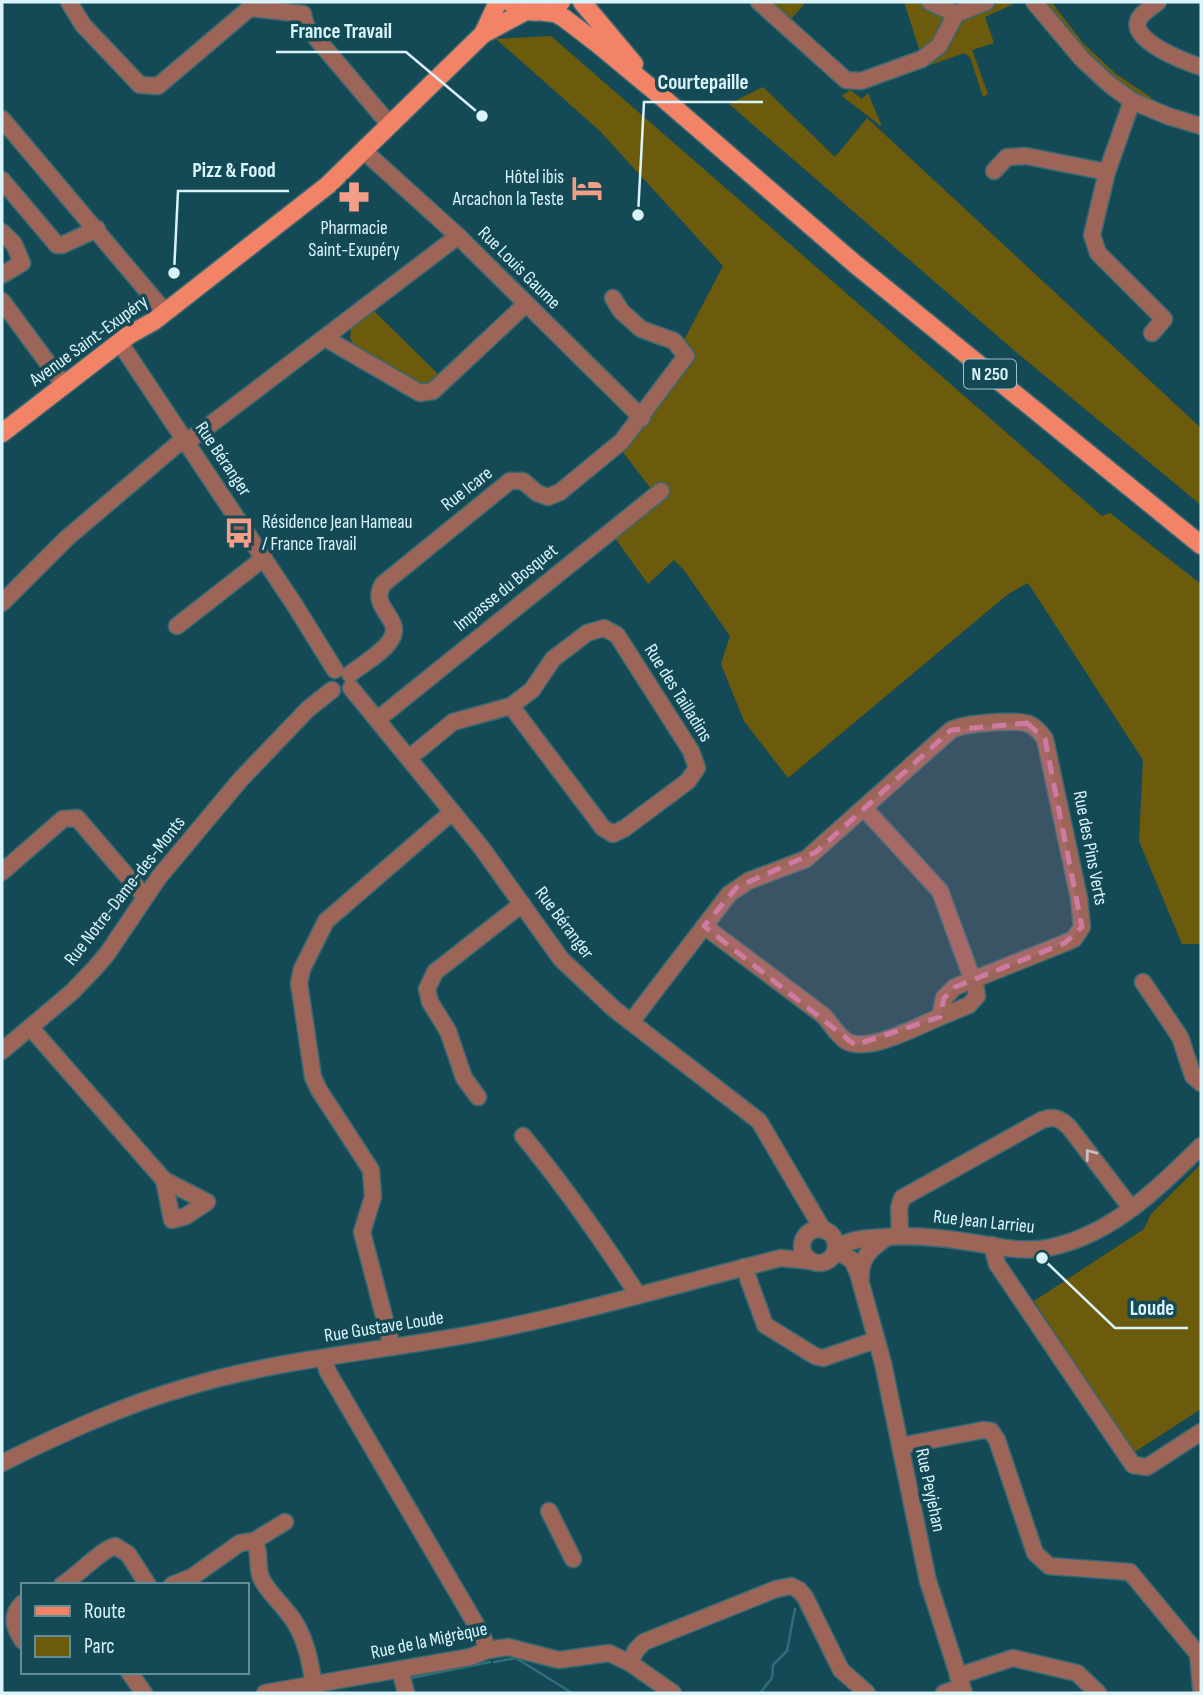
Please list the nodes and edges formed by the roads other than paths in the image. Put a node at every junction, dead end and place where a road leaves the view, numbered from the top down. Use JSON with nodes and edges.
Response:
{"nodes":[{"id":1,"x":69,"y":2,"type":"edge"},
{"id":2,"x":498,"y":2,"type":"edge"},
{"id":3,"x":510,"y":2,"type":"edge"},
{"id":4,"x":561,"y":2,"type":"edge"},
{"id":5,"x":582,"y":2,"type":"edge"},
{"id":6,"x":759,"y":2,"type":"edge"},
{"id":7,"x":930,"y":2,"type":"edge"},
{"id":8,"x":986,"y":2,"type":"edge"},
{"id":9,"x":1034,"y":2,"type":"edge"},
{"id":10,"x":1158,"y":2,"type":"edge"},
{"id":11,"x":248,"y":5,"type":"edge"},
{"id":12,"x":305,"y":8,"type":"edge"},
{"id":13,"x":535,"y":11,"type":"junction"},
{"id":14,"x":956,"y":14,"type":"junction"},
{"id":15,"x":483,"y":34,"type":"junction"},
{"id":16,"x":1201,"y":68,"type":"edge"},
{"id":17,"x":663,"y":98,"type":"junction"},
{"id":18,"x":1132,"y":101,"type":"junction"},
{"id":19,"x":2,"y":119,"type":"edge"},
{"id":20,"x":390,"y":125,"type":"junction"},
{"id":21,"x":1201,"y":126,"type":"edge"},
{"id":22,"x":364,"y":151,"type":"junction"},
{"id":23,"x":994,"y":172,"type":"dead end"},
{"id":24,"x":1107,"y":172,"type":"junction"},
{"id":25,"x":2,"y":180,"type":"edge"},
{"id":26,"x":97,"y":229,"type":"junction"},
{"id":27,"x":2,"y":232,"type":"edge"},
{"id":28,"x":458,"y":236,"type":"junction"},
{"id":29,"x":2,"y":275,"type":"edge"},
{"id":30,"x":613,"y":298,"type":"dead end"},
{"id":31,"x":2,"y":301,"type":"edge"},
{"id":32,"x":526,"y":304,"type":"junction"},
{"id":33,"x":165,"y":312,"type":"junction"},
{"id":34,"x":1152,"y":332,"type":"dead end"},
{"id":35,"x":325,"y":338,"type":"junction"},
{"id":36,"x":120,"y":343,"type":"junction"},
{"id":37,"x":64,"y":385,"type":"junction"},
{"id":38,"x":642,"y":418,"type":"junction"},
{"id":39,"x":2,"y":433,"type":"edge"},
{"id":40,"x":185,"y":440,"type":"junction"},
{"id":41,"x":661,"y":491,"type":"dead end"},
{"id":42,"x":1201,"y":545,"type":"edge"},
{"id":43,"x":264,"y":558,"type":"junction"},
{"id":44,"x":2,"y":603,"type":"edge"},
{"id":45,"x":177,"y":626,"type":"dead end"},
{"id":46,"x":345,"y":677,"type":"junction"},
{"id":47,"x":511,"y":706,"type":"junction"},
{"id":48,"x":378,"y":719,"type":"junction"},
{"id":49,"x":409,"y":758,"type":"junction"},
{"id":50,"x":864,"y":808,"type":"junction"},
{"id":51,"x":452,"y":812,"type":"junction"},
{"id":52,"x":2,"y":872,"type":"edge"},
{"id":53,"x":145,"y":897,"type":"junction"},
{"id":54,"x":522,"y":904,"type":"junction"},
{"id":55,"x":704,"y":926,"type":"junction"},
{"id":56,"x":972,"y":980,"type":"junction"},
{"id":57,"x":1143,"y":982,"type":"dead end"},
{"id":58,"x":940,"y":1017,"type":"junction"},
{"id":59,"x":631,"y":1022,"type":"junction"},
{"id":60,"x":30,"y":1027,"type":"junction"},
{"id":61,"x":2,"y":1051,"type":"edge"},
{"id":62,"x":1201,"y":1083,"type":"edge"},
{"id":63,"x":478,"y":1097,"type":"dead end"},
{"id":64,"x":523,"y":1136,"type":"dead end"},
{"id":65,"x":1201,"y":1146,"type":"edge"},
{"id":66,"x":164,"y":1180,"type":"dead end"},
{"id":67,"x":797,"y":1186,"type":"junction"},
{"id":68,"x":1131,"y":1208,"type":"junction"},
{"id":69,"x":824,"y":1230,"type":"junction"},
{"id":70,"x":894,"y":1236,"type":"junction"},
{"id":71,"x":803,"y":1239,"type":"junction"},
{"id":72,"x":854,"y":1240,"type":"junction"},
{"id":73,"x":992,"y":1245,"type":"junction"},
{"id":74,"x":827,"y":1256,"type":"junction"},
{"id":75,"x":781,"y":1258,"type":"junction"},
{"id":76,"x":744,"y":1267,"type":"junction"},
{"id":77,"x":863,"y":1294,"type":"junction"},
{"id":78,"x":638,"y":1295,"type":"junction"},
{"id":79,"x":876,"y":1340,"type":"junction"},
{"id":80,"x":392,"y":1347,"type":"junction"},
{"id":81,"x":323,"y":1358,"type":"junction"},
{"id":82,"x":1201,"y":1432,"type":"edge"},
{"id":83,"x":900,"y":1446,"type":"junction"},
{"id":84,"x":2,"y":1463,"type":"edge"},
{"id":85,"x":549,"y":1511,"type":"dead end"},
{"id":86,"x":285,"y":1522,"type":"dead end"},
{"id":87,"x":254,"y":1541,"type":"junction"},
{"id":88,"x":573,"y":1559,"type":"dead end"},
{"id":89,"x":65,"y":1583,"type":"edge"},
{"id":90,"x":147,"y":1583,"type":"edge"},
{"id":91,"x":177,"y":1583,"type":"edge"},
{"id":92,"x":21,"y":1605,"type":"edge"},
{"id":93,"x":21,"y":1636,"type":"edge"},
{"id":94,"x":488,"y":1650,"type":"junction"},
{"id":95,"x":630,"y":1662,"type":"junction"},
{"id":96,"x":400,"y":1669,"type":"junction"},
{"id":97,"x":130,"y":1674,"type":"edge"},
{"id":98,"x":314,"y":1685,"type":"junction"},
{"id":99,"x":961,"y":1686,"type":"edge"},
{"id":100,"x":1201,"y":1688,"type":"edge"},
{"id":101,"x":144,"y":1693,"type":"edge"},
{"id":102,"x":265,"y":1693,"type":"edge"},
{"id":103,"x":406,"y":1693,"type":"edge"},
{"id":104,"x":673,"y":1693,"type":"edge"},
{"id":105,"x":867,"y":1693,"type":"edge"},
{"id":106,"x":944,"y":1693,"type":"edge"},
{"id":107,"x":1097,"y":1693,"type":"edge"}],
"edges":[{"from":1,"to":11,"type":"street"},
{"from":2,"to":15,"type":"main road","name":"Avenue Saint-Exupéry"},
{"from":3,"to":13,"type":"main road","number":"N 250"},
{"from":4,"to":13,"type":"main road","name":"Avenue Saint-Exupéry"},
{"from":5,"to":17,"type":"main road","number":"N 250"},
{"from":6,"to":14,"type":"street"},
{"from":7,"to":14,"type":"street"},
{"from":8,"to":14,"type":"street"},
{"from":9,"to":18,"type":"street"},
{"from":10,"to":16,"type":"street"},
{"from":11,"to":12,"type":"street"},
{"from":12,"to":20,"type":"street"},
{"from":13,"to":15,"type":"main road","name":"Avenue Saint-Exupéry"},
{"from":13,"to":17,"type":"main road","number":"N 250"},
{"from":15,"to":20,"type":"main road","name":"Avenue Saint-Exupéry"},
{"from":17,"to":42,"type":"main road","number":"N 250"},
{"from":18,"to":21,"type":"street"},
{"from":18,"to":24,"type":"street"},
{"from":19,"to":26,"type":"street"},
{"from":20,"to":22,"type":"main road","name":"Avenue Saint-Exupéry"},
{"from":22,"to":28,"type":"street","name":"Rue Louis Gaume"},
{"from":22,"to":33,"type":"main road","name":"Avenue Saint-Exupéry"},
{"from":23,"to":24,"type":"street"},
{"from":24,"to":34,"type":"street"},
{"from":25,"to":26,"type":"street"},
{"from":26,"to":33,"type":"street"},
{"from":27,"to":29,"type":"street"},
{"from":28,"to":32,"type":"street","name":"Rue Louis Gaume"},
{"from":28,"to":35,"type":"street"},
{"from":30,"to":38,"type":"street","name":"Rue Icare"},
{"from":31,"to":37,"type":"street"},
{"from":32,"to":35,"type":"street"},
{"from":32,"to":38,"type":"street","name":"Rue Louis Gaume"},
{"from":33,"to":36,"type":"main road","name":"Avenue Saint-Exupéry"},
{"from":35,"to":40,"type":"street"},
{"from":36,"to":37,"type":"main road","name":"Avenue Saint-Exupéry"},
{"from":36,"to":40,"type":"street","name":"Rue Béranger"},
{"from":37,"to":39,"type":"main road","name":"Avenue Saint-Exupéry"},
{"from":38,"to":46,"type":"street","name":"Rue Icare"},
{"from":40,"to":43,"type":"street","name":"Rue Béranger"},
{"from":40,"to":44,"type":"street"},
{"from":41,"to":48,"type":"street","name":"Impasse du Bosquet"},
{"from":43,"to":45,"type":"street"},
{"from":43,"to":46,"type":"street","name":"Rue Béranger"},
{"from":46,"to":48,"type":"street","name":"Rue Béranger"},
{"from":46,"to":53,"type":"street","name":"Rue Notre-Dame-des-Monts"},
{"from":47,"to":47,"type":"street","name":"Rue des Tailladins"},
{"from":47,"to":49,"type":"street","name":"Rue des Tailladins"},
{"from":48,"to":49,"type":"street","name":"Rue Béranger"},
{"from":49,"to":51,"type":"street","name":"Rue Béranger"},
{"from":50,"to":55,"type":"street","name":"Rue des Pins Verts"},
{"from":50,"to":56,"type":"street"},
{"from":50,"to":56,"type":"street","name":"Rue des Pins Verts"},
{"from":51,"to":54,"type":"street","name":"Rue Béranger"},
{"from":51,"to":80,"type":"street"},
{"from":52,"to":53,"type":"street"},
{"from":53,"to":60,"type":"street","name":"Rue Notre-Dame-des-Monts"},
{"from":54,"to":59,"type":"street","name":"Rue Béranger"},
{"from":54,"to":63,"type":"street"},
{"from":55,"to":58,"type":"street"},
{"from":55,"to":59,"type":"street","name":"Rue des Pins Verts"},
{"from":56,"to":58,"type":"street","name":"Rue des Pins Verts"},
{"from":56,"to":58,"type":"street"},
{"from":57,"to":62,"type":"street"},
{"from":59,"to":67,"type":"street","name":"Rue Béranger"},
{"from":60,"to":61,"type":"street","name":"Rue Notre-Dame-des-Monts"},
{"from":60,"to":66,"type":"street"},
{"from":64,"to":78,"type":"street"},
{"from":65,"to":68,"type":"street","name":"Rue Jean Larrieu"},
{"from":67,"to":69,"type":"street","name":"Rue Béranger"},
{"from":67,"to":71,"type":"street","name":"Rue Béranger"},
{"from":68,"to":70,"type":"street","one_way":true},
{"from":68,"to":73,"type":"street","name":"Rue Jean Larrieu"},
{"from":69,"to":71,"type":"street"},
{"from":69,"to":72,"type":"street","name":"Rue Jean Larrieu"},
{"from":69,"to":74,"type":"street"},
{"from":70,"to":72,"type":"street","name":"Rue Jean Larrieu"},
{"from":70,"to":73,"type":"street","name":"Rue Jean Larrieu"},
{"from":70,"to":77,"type":"street","name":"Rue Peyjehan"},
{"from":71,"to":74,"type":"street"},
{"from":71,"to":75,"type":"street","name":"Rue Gustave Loude"},
{"from":72,"to":74,"type":"street","name":"Rue Jean Larrieu"},
{"from":73,"to":82,"type":"street"},
{"from":74,"to":75,"type":"street","name":"Rue Gustave Loude"},
{"from":74,"to":77,"type":"street","name":"Rue Peyjehan"},
{"from":75,"to":76,"type":"street","name":"Rue Gustave Loude"},
{"from":76,"to":78,"type":"street","name":"Rue Gustave Loude"},
{"from":76,"to":79,"type":"street"},
{"from":77,"to":79,"type":"street","name":"Rue Peyjehan"},
{"from":78,"to":80,"type":"street","name":"Rue Gustave Loude"},
{"from":79,"to":83,"type":"street","name":"Rue Peyjehan"},
{"from":80,"to":81,"type":"street","name":"Rue Gustave Loude"},
{"from":81,"to":84,"type":"street","name":"Rue Gustave Loude"},
{"from":81,"to":94,"type":"street"},
{"from":83,"to":99,"type":"street","name":"Rue Peyjehan"},
{"from":83,"to":100,"type":"street"},
{"from":85,"to":88,"type":"street"},
{"from":86,"to":87,"type":"street"},
{"from":87,"to":91,"type":"street"},
{"from":87,"to":98,"type":"street"},
{"from":89,"to":90,"type":"street"},
{"from":92,"to":93,"type":"street"},
{"from":94,"to":95,"type":"street","name":"Rue de la Migrèque"},
{"from":94,"to":96,"type":"street","name":"Rue de la Migrèque"},
{"from":95,"to":104,"type":"street","name":"Rue de la Migrèque"},
{"from":95,"to":105,"type":"street"},
{"from":96,"to":98,"type":"street","name":"Rue de la Migrèque"},
{"from":96,"to":103,"type":"street"},
{"from":97,"to":101,"type":"street"},
{"from":98,"to":102,"type":"street","name":"Rue de la Migrèque"},
{"from":99,"to":106,"type":"street"},
{"from":99,"to":107,"type":"street"}]}
